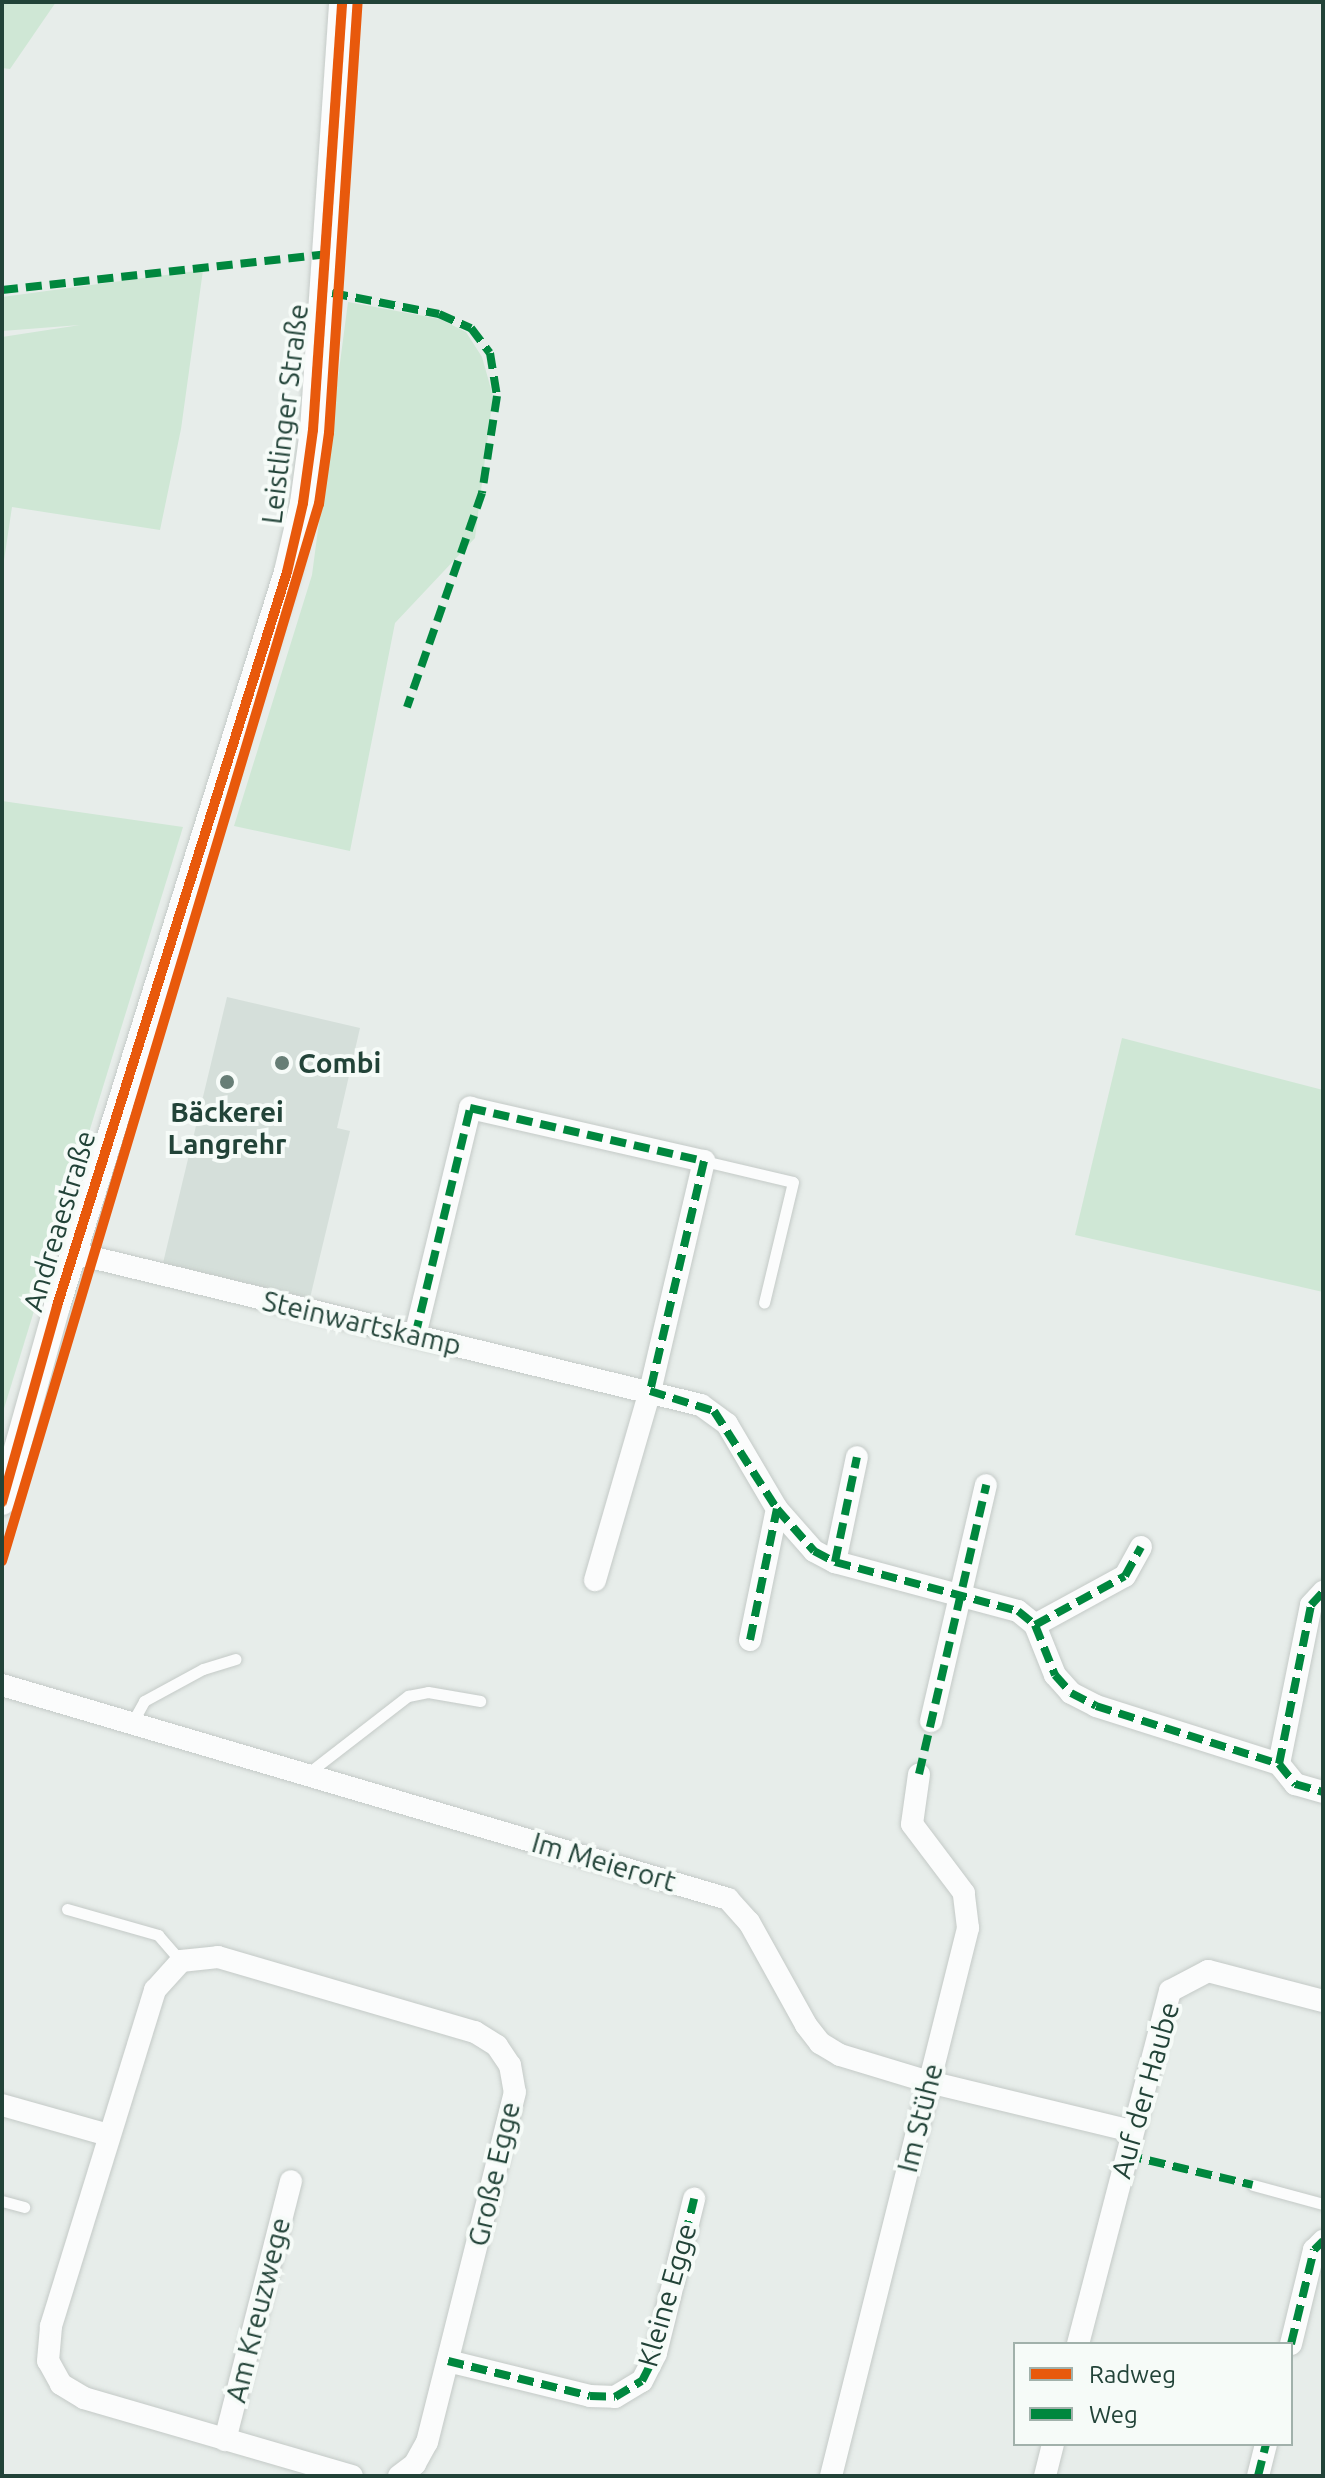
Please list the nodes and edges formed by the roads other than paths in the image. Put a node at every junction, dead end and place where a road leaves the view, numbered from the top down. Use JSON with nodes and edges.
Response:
{"nodes":[{"id":1,"x":342,"y":2,"type":"edge"},
{"id":2,"x":170,"y":958,"type":"joint"},
{"id":3,"x":704,"y":1161,"type":"junction"},
{"id":4,"x":74,"y":1253,"type":"junction"},
{"id":5,"x":764,"y":1303,"type":"dead end"},
{"id":6,"x":415,"y":1336,"type":"junction"},
{"id":7,"x":650,"y":1391,"type":"junction"},
{"id":8,"x":857,"y":1457,"type":"dead end"},
{"id":9,"x":986,"y":1485,"type":"dead end"},
{"id":10,"x":2,"y":1502,"type":"edge"},
{"id":11,"x":777,"y":1509,"type":"junction"},
{"id":12,"x":1141,"y":1547,"type":"dead end"},
{"id":13,"x":835,"y":1562,"type":"junction"},
{"id":14,"x":595,"y":1580,"type":"dead end"},
{"id":15,"x":1323,"y":1592,"type":"edge"},
{"id":16,"x":961,"y":1595,"type":"junction"},
{"id":17,"x":1035,"y":1625,"type":"junction"},
{"id":18,"x":750,"y":1640,"type":"dead end"},
{"id":19,"x":235,"y":1659,"type":"dead end"},
{"id":20,"x":2,"y":1685,"type":"edge"},
{"id":21,"x":480,"y":1701,"type":"dead end"},
{"id":22,"x":931,"y":1721,"type":"dead end"},
{"id":23,"x":132,"y":1723,"type":"junction"},
{"id":24,"x":1279,"y":1764,"type":"junction"},
{"id":25,"x":307,"y":1774,"type":"junction"},
{"id":26,"x":919,"y":1774,"type":"dead end"},
{"id":27,"x":1323,"y":1792,"type":"edge"},
{"id":28,"x":67,"y":1909,"type":"dead end"},
{"id":29,"x":181,"y":1961,"type":"junction"},
{"id":30,"x":1323,"y":2001,"type":"edge"},
{"id":31,"x":929,"y":2082,"type":"junction"},
{"id":32,"x":2,"y":2105,"type":"edge"},
{"id":33,"x":1132,"y":2131,"type":"junction"},
{"id":34,"x":108,"y":2135,"type":"junction"},
{"id":35,"x":291,"y":2181,"type":"dead end"},
{"id":36,"x":1253,"y":2185,"type":"dead end"},
{"id":37,"x":694,"y":2199,"type":"dead end"},
{"id":38,"x":2,"y":2201,"type":"edge"},
{"id":39,"x":1323,"y":2204,"type":"edge"},
{"id":40,"x":24,"y":2207,"type":"dead end"},
{"id":41,"x":1323,"y":2241,"type":"edge"},
{"id":42,"x":1079,"y":2342,"type":"edge"},
{"id":43,"x":1291,"y":2342,"type":"edge"},
{"id":44,"x":448,"y":2361,"type":"junction"},
{"id":45,"x":225,"y":2440,"type":"junction"},
{"id":46,"x":1052,"y":2446,"type":"edge"},
{"id":47,"x":1266,"y":2446,"type":"edge"},
{"id":48,"x":352,"y":2476,"type":"edge"},
{"id":49,"x":399,"y":2476,"type":"edge"},
{"id":50,"x":831,"y":2476,"type":"edge"},
{"id":51,"x":1045,"y":2476,"type":"edge"},
{"id":52,"x":1258,"y":2476,"type":"edge"}],
"edges":[{"from":1,"to":2,"type":"street","name":"Leistlinger Straße"},
{"from":2,"to":4,"type":"street","name":"Andreaestraße"},
{"from":3,"to":5,"type":"lane"},
{"from":3,"to":6,"type":"street"},
{"from":3,"to":7,"type":"street"},
{"from":4,"to":6,"type":"street","name":"Steinwartskamp"},
{"from":4,"to":10,"type":"street","name":"Andreaestraße"},
{"from":6,"to":7,"type":"street","name":"Steinwartskamp"},
{"from":7,"to":11,"type":"street","name":"Steinwartskamp"},
{"from":7,"to":14,"type":"street"},
{"from":8,"to":13,"type":"street"},
{"from":9,"to":16,"type":"street"},
{"from":11,"to":13,"type":"street","name":"Steinwartskamp"},
{"from":11,"to":18,"type":"street"},
{"from":12,"to":17,"type":"street"},
{"from":13,"to":16,"type":"street","name":"Steinwartskamp"},
{"from":15,"to":24,"type":"street"},
{"from":16,"to":17,"type":"street","name":"Steinwartskamp"},
{"from":16,"to":22,"type":"street"},
{"from":17,"to":24,"type":"street"},
{"from":19,"to":23,"type":"lane"},
{"from":20,"to":23,"type":"street","name":"Im Meierort"},
{"from":21,"to":25,"type":"lane"},
{"from":23,"to":25,"type":"street","name":"Im Meierort"},
{"from":24,"to":27,"type":"street"},
{"from":25,"to":31,"type":"street","name":"Im Meierort"},
{"from":26,"to":31,"type":"street","name":"Im Stühe"},
{"from":28,"to":29,"type":"lane"},
{"from":29,"to":34,"type":"street"},
{"from":29,"to":44,"type":"street","name":"Große Egge"},
{"from":30,"to":33,"type":"street","name":"Auf der Haube"},
{"from":31,"to":33,"type":"street","name":"Im Meierort"},
{"from":31,"to":50,"type":"street","name":"Im Stühe"},
{"from":32,"to":34,"type":"street"},
{"from":33,"to":42,"type":"street","name":"Auf der Haube"},
{"from":34,"to":45,"type":"street"},
{"from":35,"to":45,"type":"street","name":"Am Kreuzwege"},
{"from":36,"to":39,"type":"lane"},
{"from":37,"to":44,"type":"street","name":"Kleine Egge"},
{"from":38,"to":40,"type":"lane"},
{"from":41,"to":43,"type":"street"},
{"from":44,"to":49,"type":"street","name":"Große Egge"},
{"from":45,"to":48,"type":"street"},
{"from":46,"to":51,"type":"street"},
{"from":47,"to":52,"type":"street"}]}
